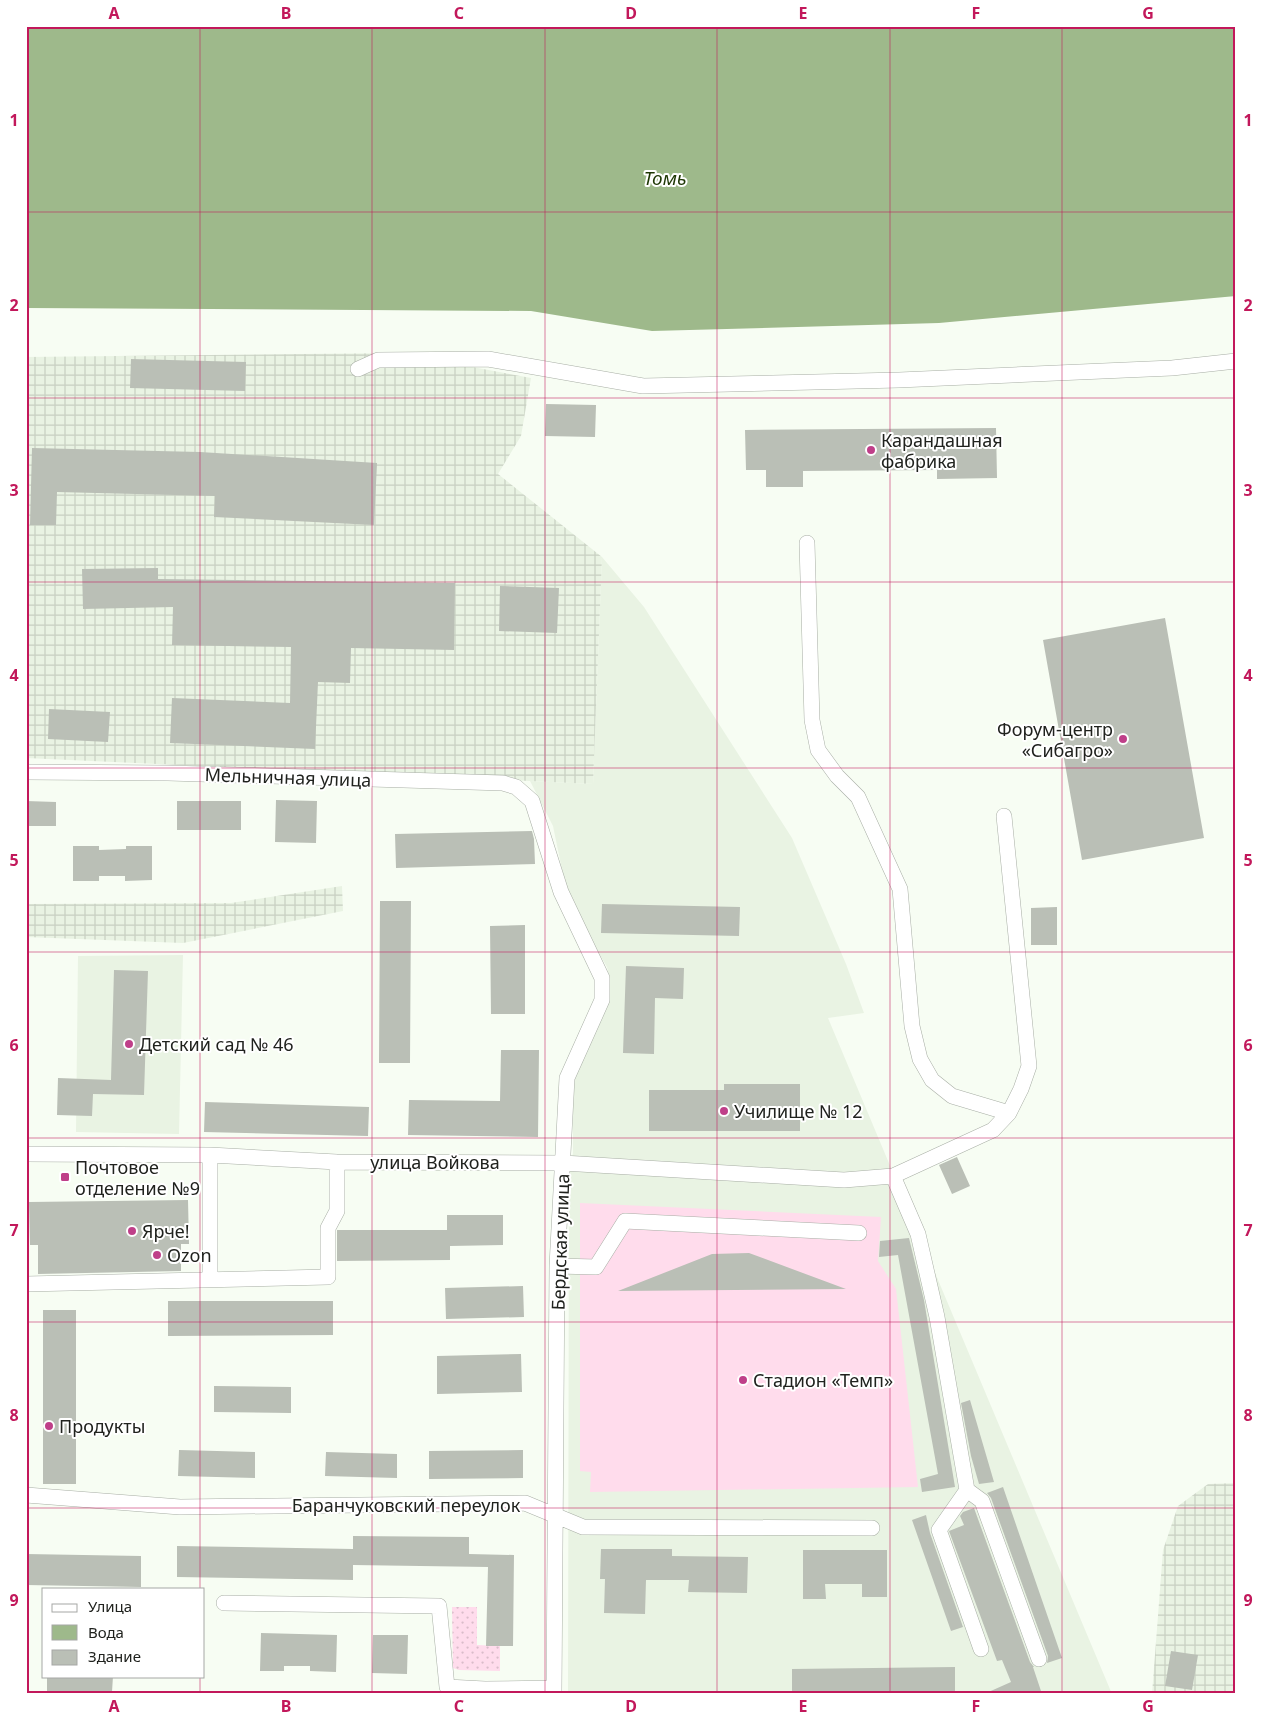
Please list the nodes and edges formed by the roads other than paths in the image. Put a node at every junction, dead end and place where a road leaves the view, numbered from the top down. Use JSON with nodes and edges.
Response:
{"nodes":[{"id":1,"x":1236,"y":361,"type":"edge"},
{"id":2,"x":358,"y":369,"type":"dead end"},
{"id":3,"x":807,"y":543,"type":"dead end"},
{"id":4,"x":26,"y":772,"type":"edge"},
{"id":5,"x":536,"y":811,"type":"joint"},
{"id":6,"x":1004,"y":816,"type":"dead end"},
{"id":7,"x":1009,"y":1113,"type":"junction"},
{"id":8,"x":26,"y":1154,"type":"edge"},
{"id":9,"x":210,"y":1155,"type":"junction"},
{"id":10,"x":337,"y":1162,"type":"junction"},
{"id":11,"x":563,"y":1163,"type":"junction"},
{"id":12,"x":894,"y":1176,"type":"junction"},
{"id":13,"x":859,"y":1233,"type":"dead end"},
{"id":14,"x":557,"y":1266,"type":"junction"},
{"id":15,"x":210,"y":1280,"type":"junction"},
{"id":16,"x":26,"y":1284,"type":"edge"},
{"id":17,"x":967,"y":1490,"type":"junction"},
{"id":18,"x":26,"y":1495,"type":"edge"},
{"id":19,"x":555,"y":1515,"type":"junction"},
{"id":20,"x":872,"y":1528,"type":"dead end"},
{"id":21,"x":224,"y":1603,"type":"dead end"},
{"id":22,"x":981,"y":1649,"type":"dead end"},
{"id":23,"x":1039,"y":1659,"type":"dead end"},
{"id":24,"x":554,"y":1691,"type":"edge"}],
"edges":[{"from":1,"to":2,"type":"street"},
{"from":3,"to":7,"type":"street"},
{"from":4,"to":5,"type":"street","name":"Мельничная улица"},
{"from":5,"to":11,"type":"street","name":"Бердская улица"},
{"from":6,"to":7,"type":"street"},
{"from":7,"to":12,"type":"street"},
{"from":8,"to":9,"type":"street","name":"улица Войкова"},
{"from":9,"to":10,"type":"street","name":"улица Войкова"},
{"from":9,"to":15,"type":"street"},
{"from":10,"to":11,"type":"street","name":"улица Войкова"},
{"from":10,"to":15,"type":"street"},
{"from":11,"to":12,"type":"street","name":"улица Войкова"},
{"from":11,"to":14,"type":"street","name":"Бердская улица"},
{"from":12,"to":17,"type":"street"},
{"from":13,"to":14,"type":"street"},
{"from":14,"to":19,"type":"street","name":"Бердская улица"},
{"from":15,"to":16,"type":"street"},
{"from":17,"to":22,"type":"street"},
{"from":17,"to":23,"type":"street"},
{"from":18,"to":19,"type":"street","name":"Баранчуковский переулок"},
{"from":19,"to":20,"type":"street","name":"Баранчуковский переулок"},
{"from":19,"to":24,"type":"street","name":"Бердская улица"},
{"from":21,"to":24,"type":"street"}]}
